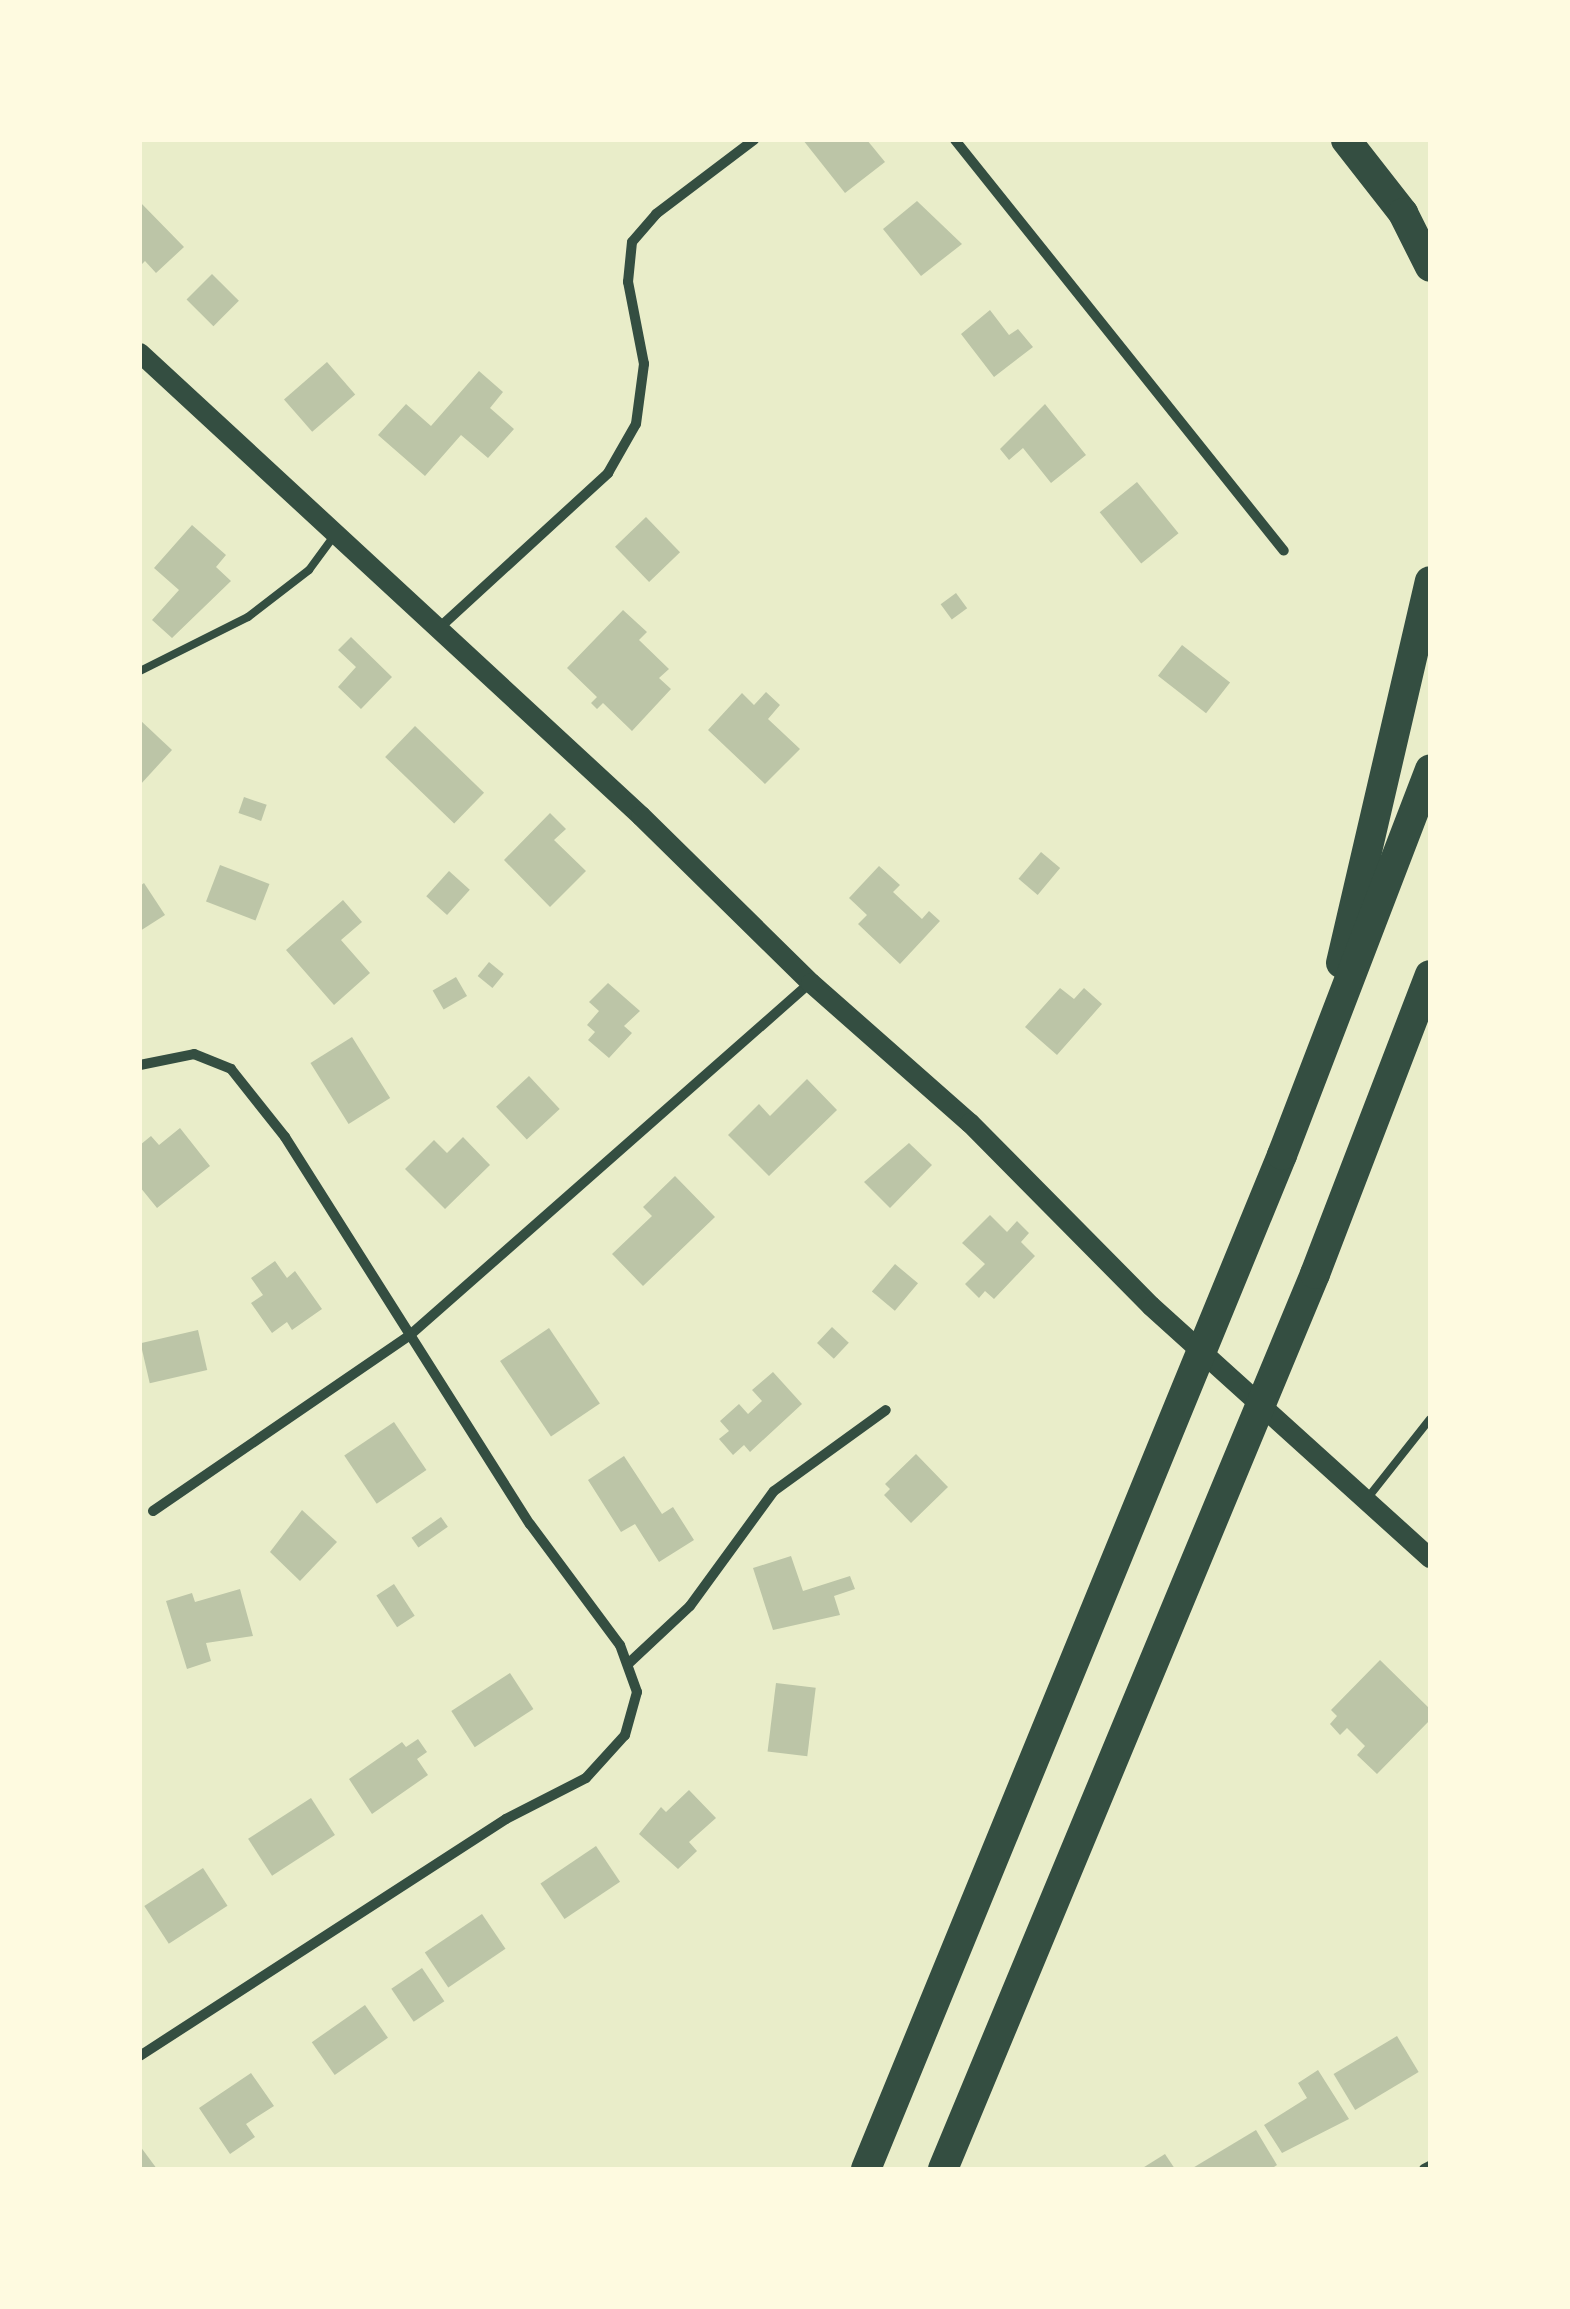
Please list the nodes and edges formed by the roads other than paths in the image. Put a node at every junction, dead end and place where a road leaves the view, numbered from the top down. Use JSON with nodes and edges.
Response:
{"nodes":[{"id":1,"x":754,"y":140,"type":"edge"},
{"id":2,"x":955,"y":140,"type":"edge"},
{"id":3,"x":1346,"y":140,"type":"edge"},
{"id":4,"x":1430,"y":267,"type":"edge"},
{"id":5,"x":140,"y":353,"type":"edge"},
{"id":6,"x":336,"y":533,"type":"junction"},
{"id":7,"x":1284,"y":551,"type":"dead end"},
{"id":8,"x":1430,"y":581,"type":"edge"},
{"id":9,"x":438,"y":630,"type":"junction"},
{"id":10,"x":140,"y":671,"type":"edge"},
{"id":11,"x":1430,"y":769,"type":"edge"},
{"id":12,"x":811,"y":982,"type":"junction"},
{"id":13,"x":1428,"y":985,"type":"edge"},
{"id":14,"x":140,"y":1065,"type":"edge"},
{"id":15,"x":1317,"y":1068,"type":"junction"},
{"id":16,"x":410,"y":1335,"type":"junction"},
{"id":17,"x":886,"y":1410,"type":"dead end"},
{"id":18,"x":1430,"y":1419,"type":"edge"},
{"id":19,"x":1366,"y":1500,"type":"junction"},
{"id":20,"x":153,"y":1510,"type":"dead end"},
{"id":21,"x":1430,"y":1558,"type":"edge"},
{"id":22,"x":630,"y":1663,"type":"junction"},
{"id":23,"x":140,"y":2056,"type":"edge"},
{"id":24,"x":866,"y":2169,"type":"edge"},
{"id":25,"x":943,"y":2169,"type":"edge"}],
"edges":[{"from":1,"to":9,"type":"street"},
{"from":2,"to":7,"type":"street"},
{"from":3,"to":4,"type":"highway"},
{"from":5,"to":6,"type":"main road"},
{"from":6,"to":9,"type":"main road"},
{"from":6,"to":10,"type":"lane"},
{"from":8,"to":15,"type":"highway"},
{"from":9,"to":12,"type":"main road"},
{"from":11,"to":15,"type":"highway"},
{"from":12,"to":16,"type":"street"},
{"from":12,"to":19,"type":"main road"},
{"from":13,"to":25,"type":"highway"},
{"from":14,"to":16,"type":"street"},
{"from":15,"to":24,"type":"highway"},
{"from":16,"to":20,"type":"street"},
{"from":16,"to":22,"type":"street"},
{"from":17,"to":22,"type":"street"},
{"from":18,"to":19,"type":"lane"},
{"from":19,"to":21,"type":"main road"},
{"from":22,"to":23,"type":"street"}]}
